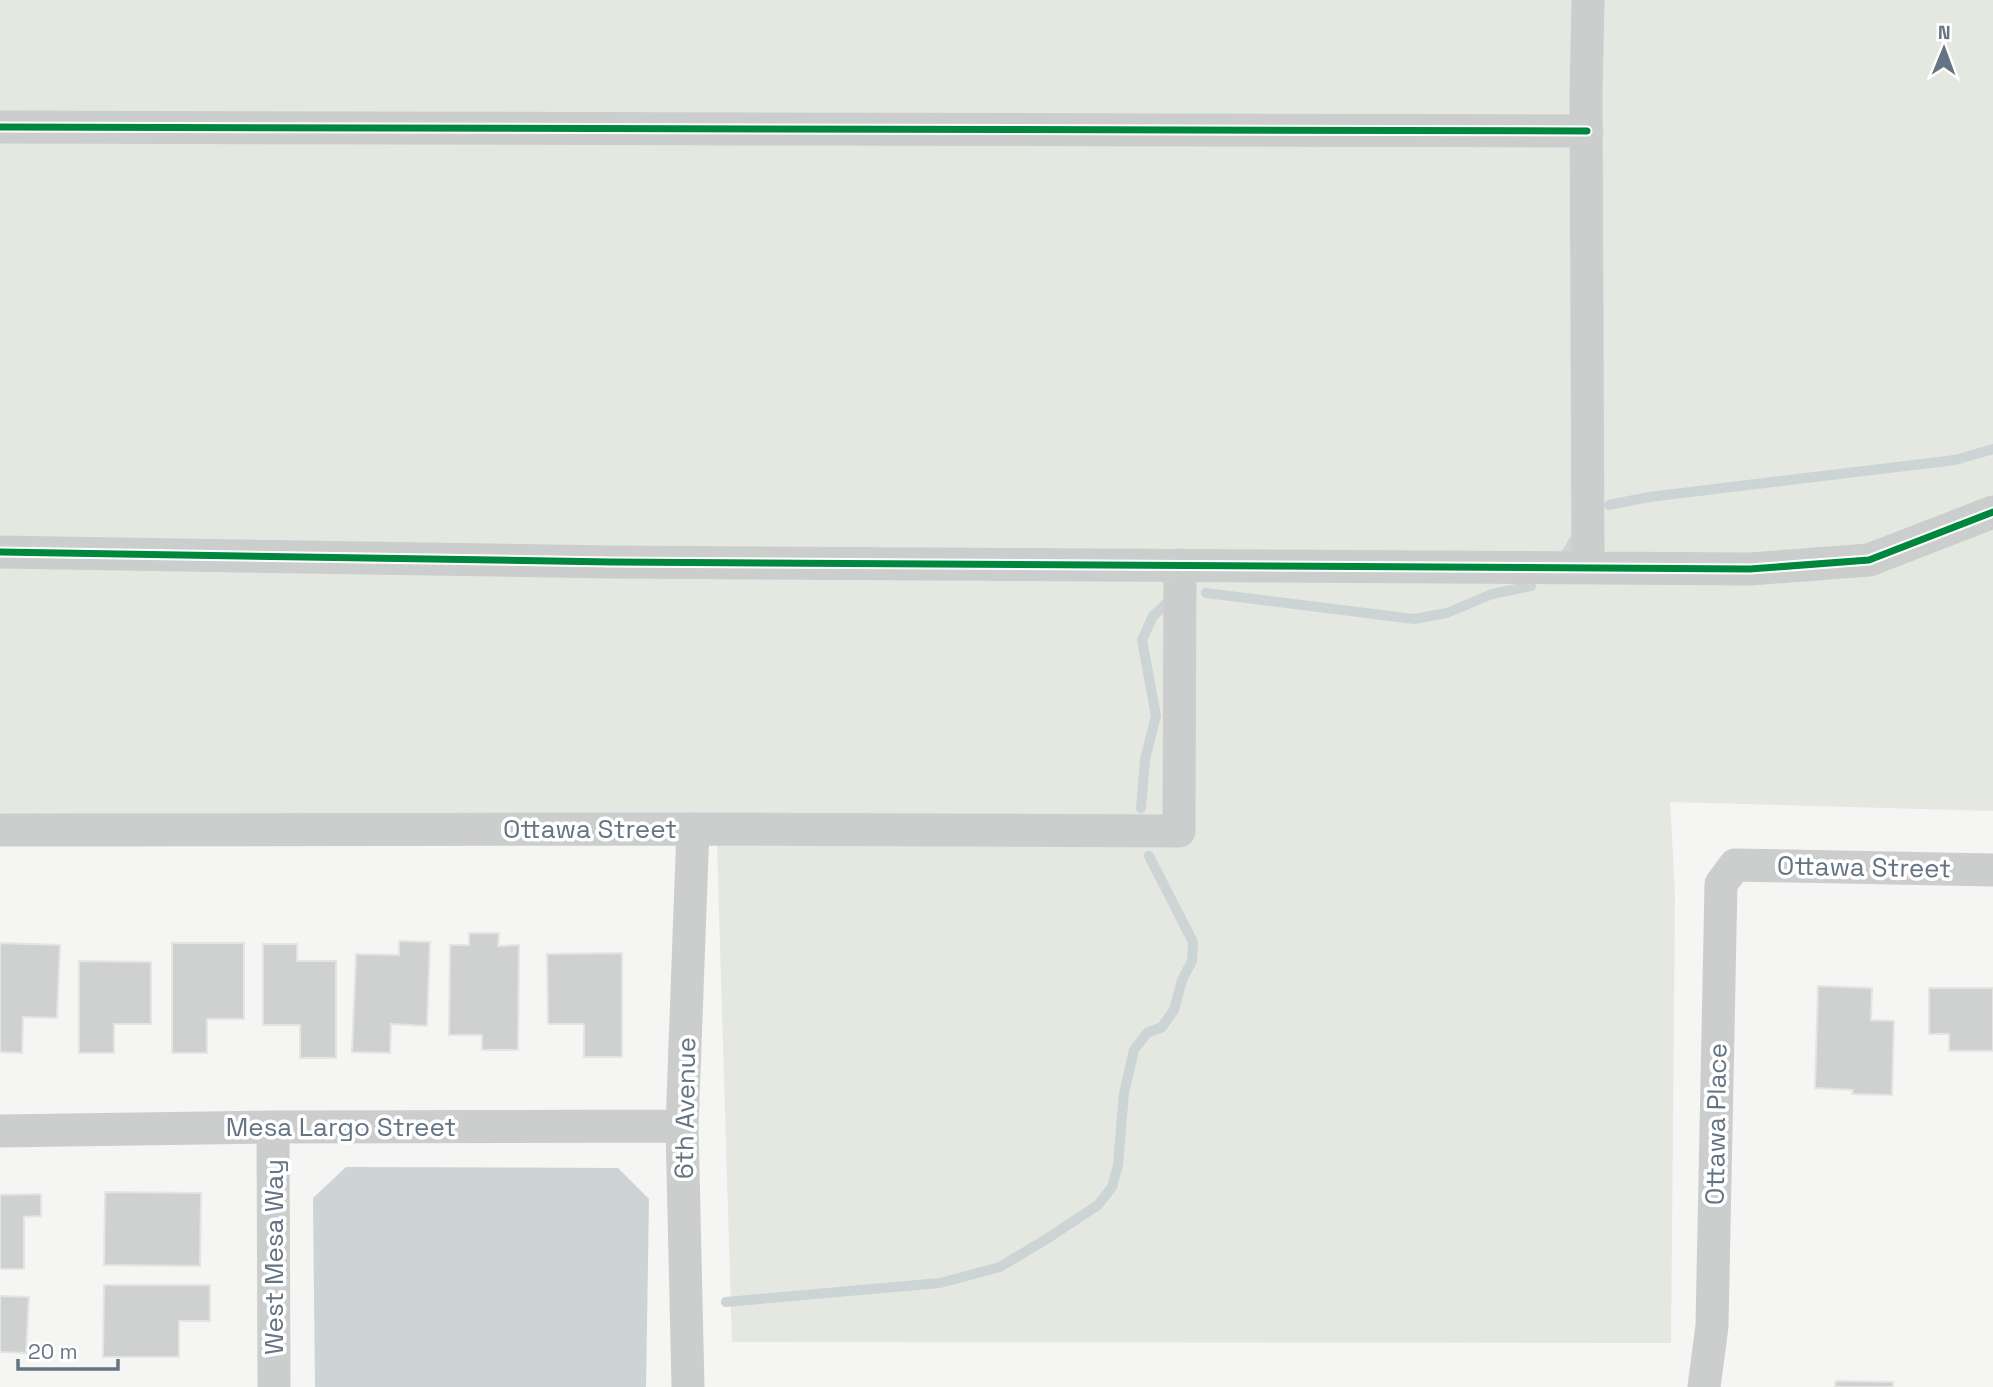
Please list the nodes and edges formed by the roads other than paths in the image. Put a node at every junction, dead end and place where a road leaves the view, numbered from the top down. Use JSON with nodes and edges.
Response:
{"nodes":[{"id":1,"x":1588,"y":0,"type":"edge"},
{"id":2,"x":0,"y":127,"type":"edge"},
{"id":3,"x":1587,"y":131,"type":"junction"},
{"id":4,"x":1993,"y":512,"type":"edge"},
{"id":5,"x":0,"y":552,"type":"edge"},
{"id":6,"x":1180,"y":565,"type":"junction"},
{"id":7,"x":1588,"y":568,"type":"junction"},
{"id":8,"x":693,"y":829,"type":"junction"},
{"id":9,"x":0,"y":830,"type":"edge"},
{"id":10,"x":1735,"y":866,"type":"joint"},
{"id":11,"x":1993,"y":870,"type":"edge"},
{"id":12,"x":682,"y":1126,"type":"junction"},
{"id":13,"x":273,"y":1127,"type":"junction"},
{"id":14,"x":0,"y":1131,"type":"edge"},
{"id":15,"x":274,"y":1387,"type":"edge"},
{"id":16,"x":688,"y":1387,"type":"edge"},
{"id":17,"x":1704,"y":1387,"type":"edge"}],
"edges":[{"from":1,"to":3,"type":"street"},
{"from":2,"to":3,"type":"street"},
{"from":3,"to":7,"type":"street"},
{"from":4,"to":7,"type":"street"},
{"from":5,"to":6,"type":"street"},
{"from":6,"to":7,"type":"street"},
{"from":6,"to":8,"type":"street","name":"Ottawa Street"},
{"from":8,"to":9,"type":"street","name":"Ottawa Street"},
{"from":8,"to":12,"type":"street","name":"6th Avenue"},
{"from":10,"to":11,"type":"street","name":"Ottawa Street"},
{"from":10,"to":17,"type":"street","name":"Ottawa Place"},
{"from":12,"to":13,"type":"street","name":"Mesa Largo Street"},
{"from":12,"to":16,"type":"street","name":"6th Avenue"},
{"from":13,"to":14,"type":"street","name":"Mesa Largo Street"},
{"from":13,"to":15,"type":"street","name":"West Mesa Way"}]}
